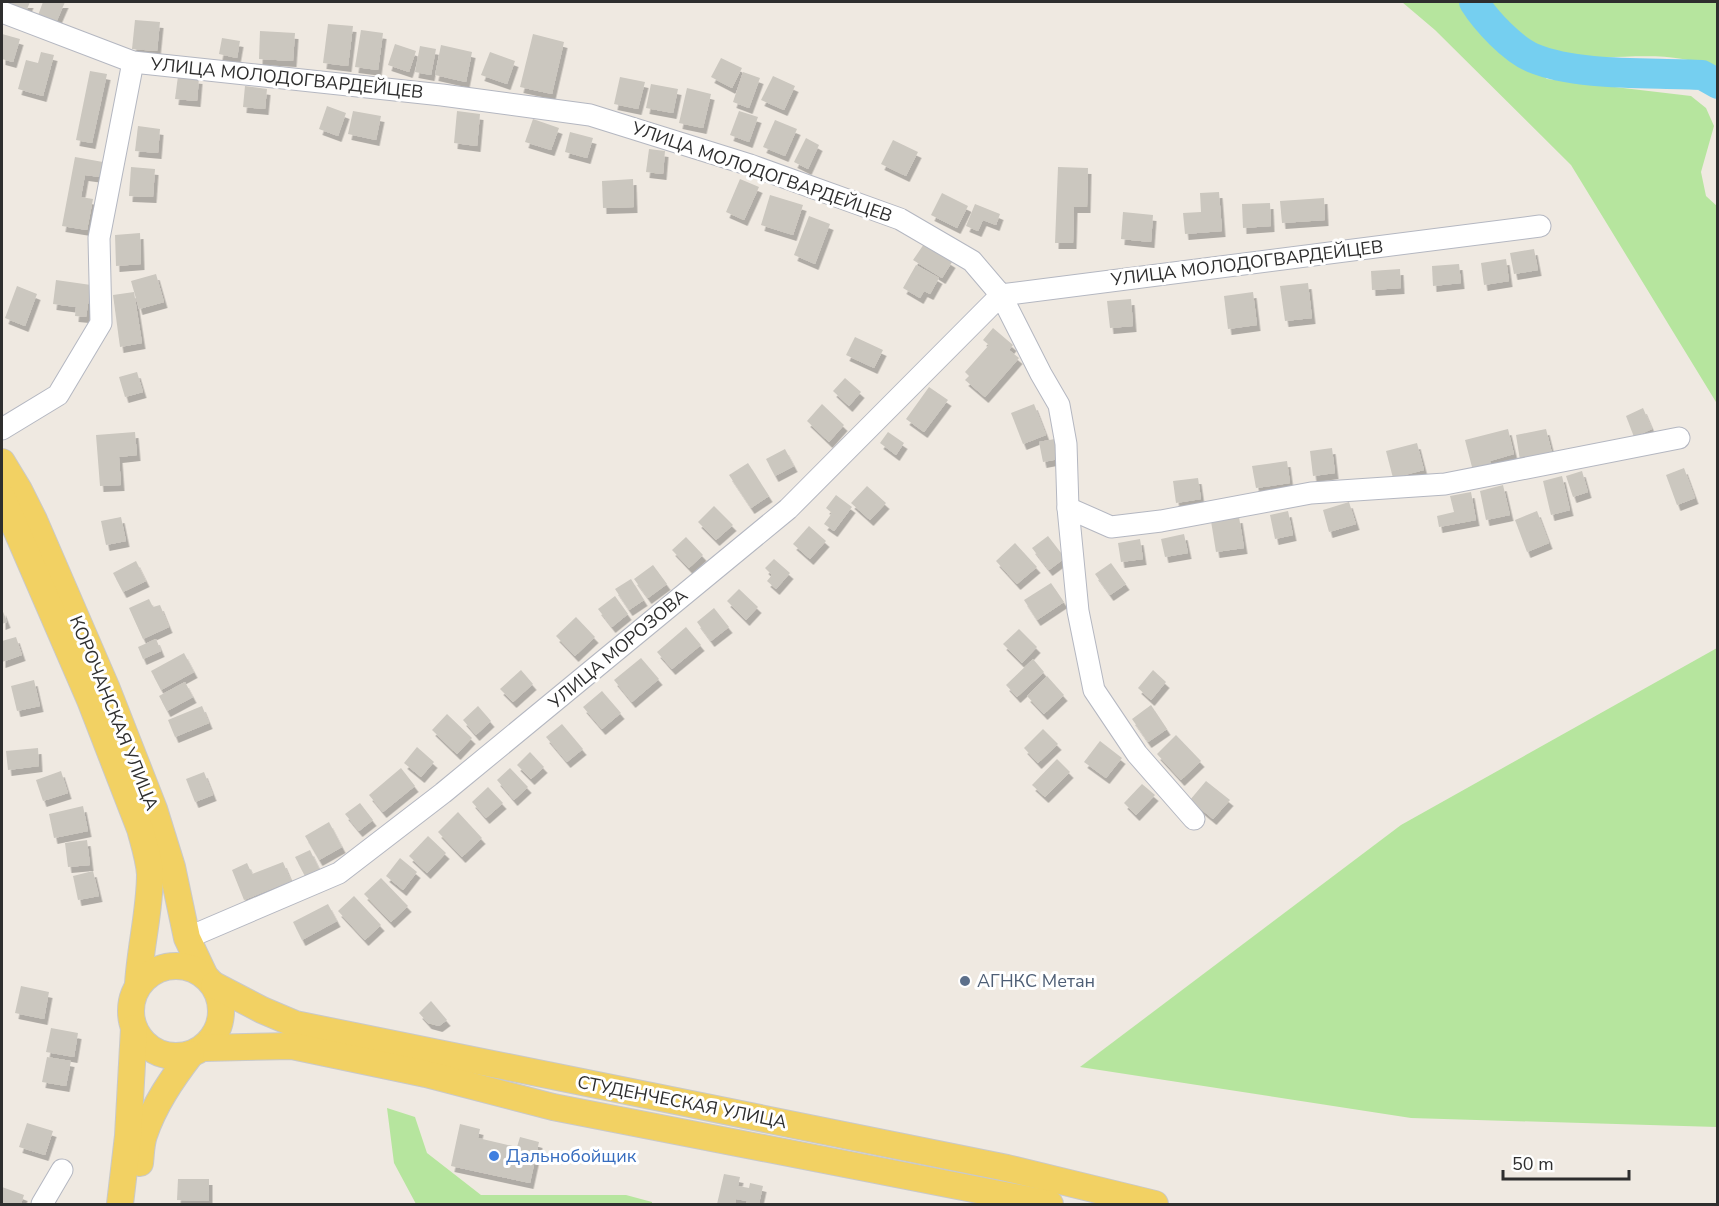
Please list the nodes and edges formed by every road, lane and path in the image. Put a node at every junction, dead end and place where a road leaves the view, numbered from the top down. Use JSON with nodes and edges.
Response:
{"nodes":[{"id":1,"x":2,"y":12,"type":"edge"},
{"id":2,"x":133,"y":62,"type":"junction"},
{"id":3,"x":1540,"y":226,"type":"dead end"},
{"id":4,"x":1001,"y":295,"type":"junction"},
{"id":5,"x":2,"y":429,"type":"edge"},
{"id":6,"x":1679,"y":438,"type":"dead end"},
{"id":7,"x":2,"y":462,"type":"edge"},
{"id":8,"x":2,"y":497,"type":"edge"},
{"id":9,"x":1068,"y":508,"type":"junction"},
{"id":10,"x":1194,"y":819,"type":"dead end"},
{"id":11,"x":187,"y":938,"type":"junction"},
{"id":12,"x":209,"y":980,"type":"junction"},
{"id":13,"x":138,"y":985,"type":"junction"},
{"id":14,"x":134,"y":1028,"type":"junction"},
{"id":15,"x":198,"y":1051,"type":"junction"},
{"id":16,"x":62,"y":1170,"type":"dead end"},
{"id":17,"x":42,"y":1204,"type":"edge"},
{"id":18,"x":120,"y":1204,"type":"edge"},
{"id":19,"x":135,"y":1204,"type":"edge"},
{"id":20,"x":1050,"y":1204,"type":"edge"},
{"id":21,"x":1155,"y":1204,"type":"edge"}],
"edges":[{"from":1,"to":2,"type":"street","name":"УЛИЦА МОЛОДОГВАРДЕЙЦЕВ"},
{"from":2,"to":4,"type":"street","name":"УЛИЦА МОЛОДОГВАРДЕЙЦЕВ"},
{"from":2,"to":5,"type":"street"},
{"from":3,"to":4,"type":"street","name":"УЛИЦА МОЛОДОГВАРДЕЙЦЕВ"},
{"from":4,"to":9,"type":"street"},
{"from":4,"to":11,"type":"street","name":"УЛИЦА МОРОЗОВА"},
{"from":6,"to":9,"type":"street"},
{"from":7,"to":11,"type":"main road","name":"КОРОЧАНСКАЯ УЛИЦА"},
{"from":8,"to":13,"type":"main road","name":"КОРОЧАНСКАЯ УЛИЦА"},
{"from":9,"to":10,"type":"street"},
{"from":11,"to":12,"type":"main road","name":"КОРОЧАНСКАЯ УЛИЦА"},
{"from":12,"to":13,"type":"main road"},
{"from":12,"to":15,"type":"main road"},
{"from":12,"to":21,"type":"main road","name":"СТУДЕНЧЕСКАЯ УЛИЦА"},
{"from":13,"to":14,"type":"main road"},
{"from":14,"to":15,"type":"main road"},
{"from":14,"to":18,"type":"main road"},
{"from":15,"to":19,"type":"main road"},
{"from":15,"to":20,"type":"main road","name":"СТУДЕНЧЕСКАЯ УЛИЦА"},
{"from":16,"to":17,"type":"street"}]}
